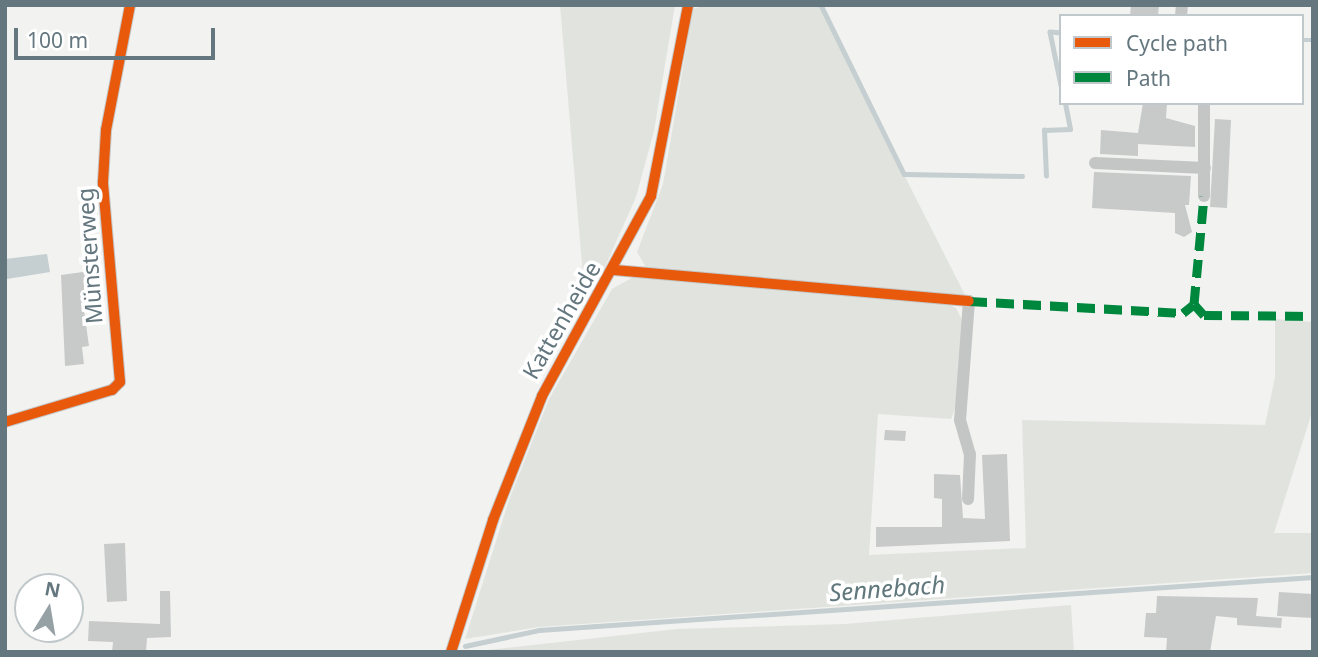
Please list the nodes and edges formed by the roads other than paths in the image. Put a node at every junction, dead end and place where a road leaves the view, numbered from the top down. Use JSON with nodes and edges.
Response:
{"nodes":[{"id":1,"x":130,"y":5,"type":"edge"},
{"id":2,"x":688,"y":5,"type":"edge"},
{"id":3,"x":1204,"y":105,"type":"edge"},
{"id":4,"x":1095,"y":163,"type":"dead end"},
{"id":5,"x":1206,"y":168,"type":"junction"},
{"id":6,"x":1204,"y":196,"type":"dead end"},
{"id":7,"x":614,"y":270,"type":"junction"},
{"id":8,"x":5,"y":422,"type":"edge"},
{"id":9,"x":968,"y":499,"type":"dead end"},
{"id":10,"x":451,"y":652,"type":"edge"}],
"edges":[{"from":1,"to":8,"type":"street","name":"Münsterweg"},
{"from":2,"to":7,"type":"street","name":"Kattenheide"},
{"from":3,"to":5,"type":"street"},
{"from":4,"to":5,"type":"street"},
{"from":5,"to":6,"type":"street"},
{"from":7,"to":9,"type":"street"},
{"from":7,"to":10,"type":"street","name":"Kattenheide"}]}
